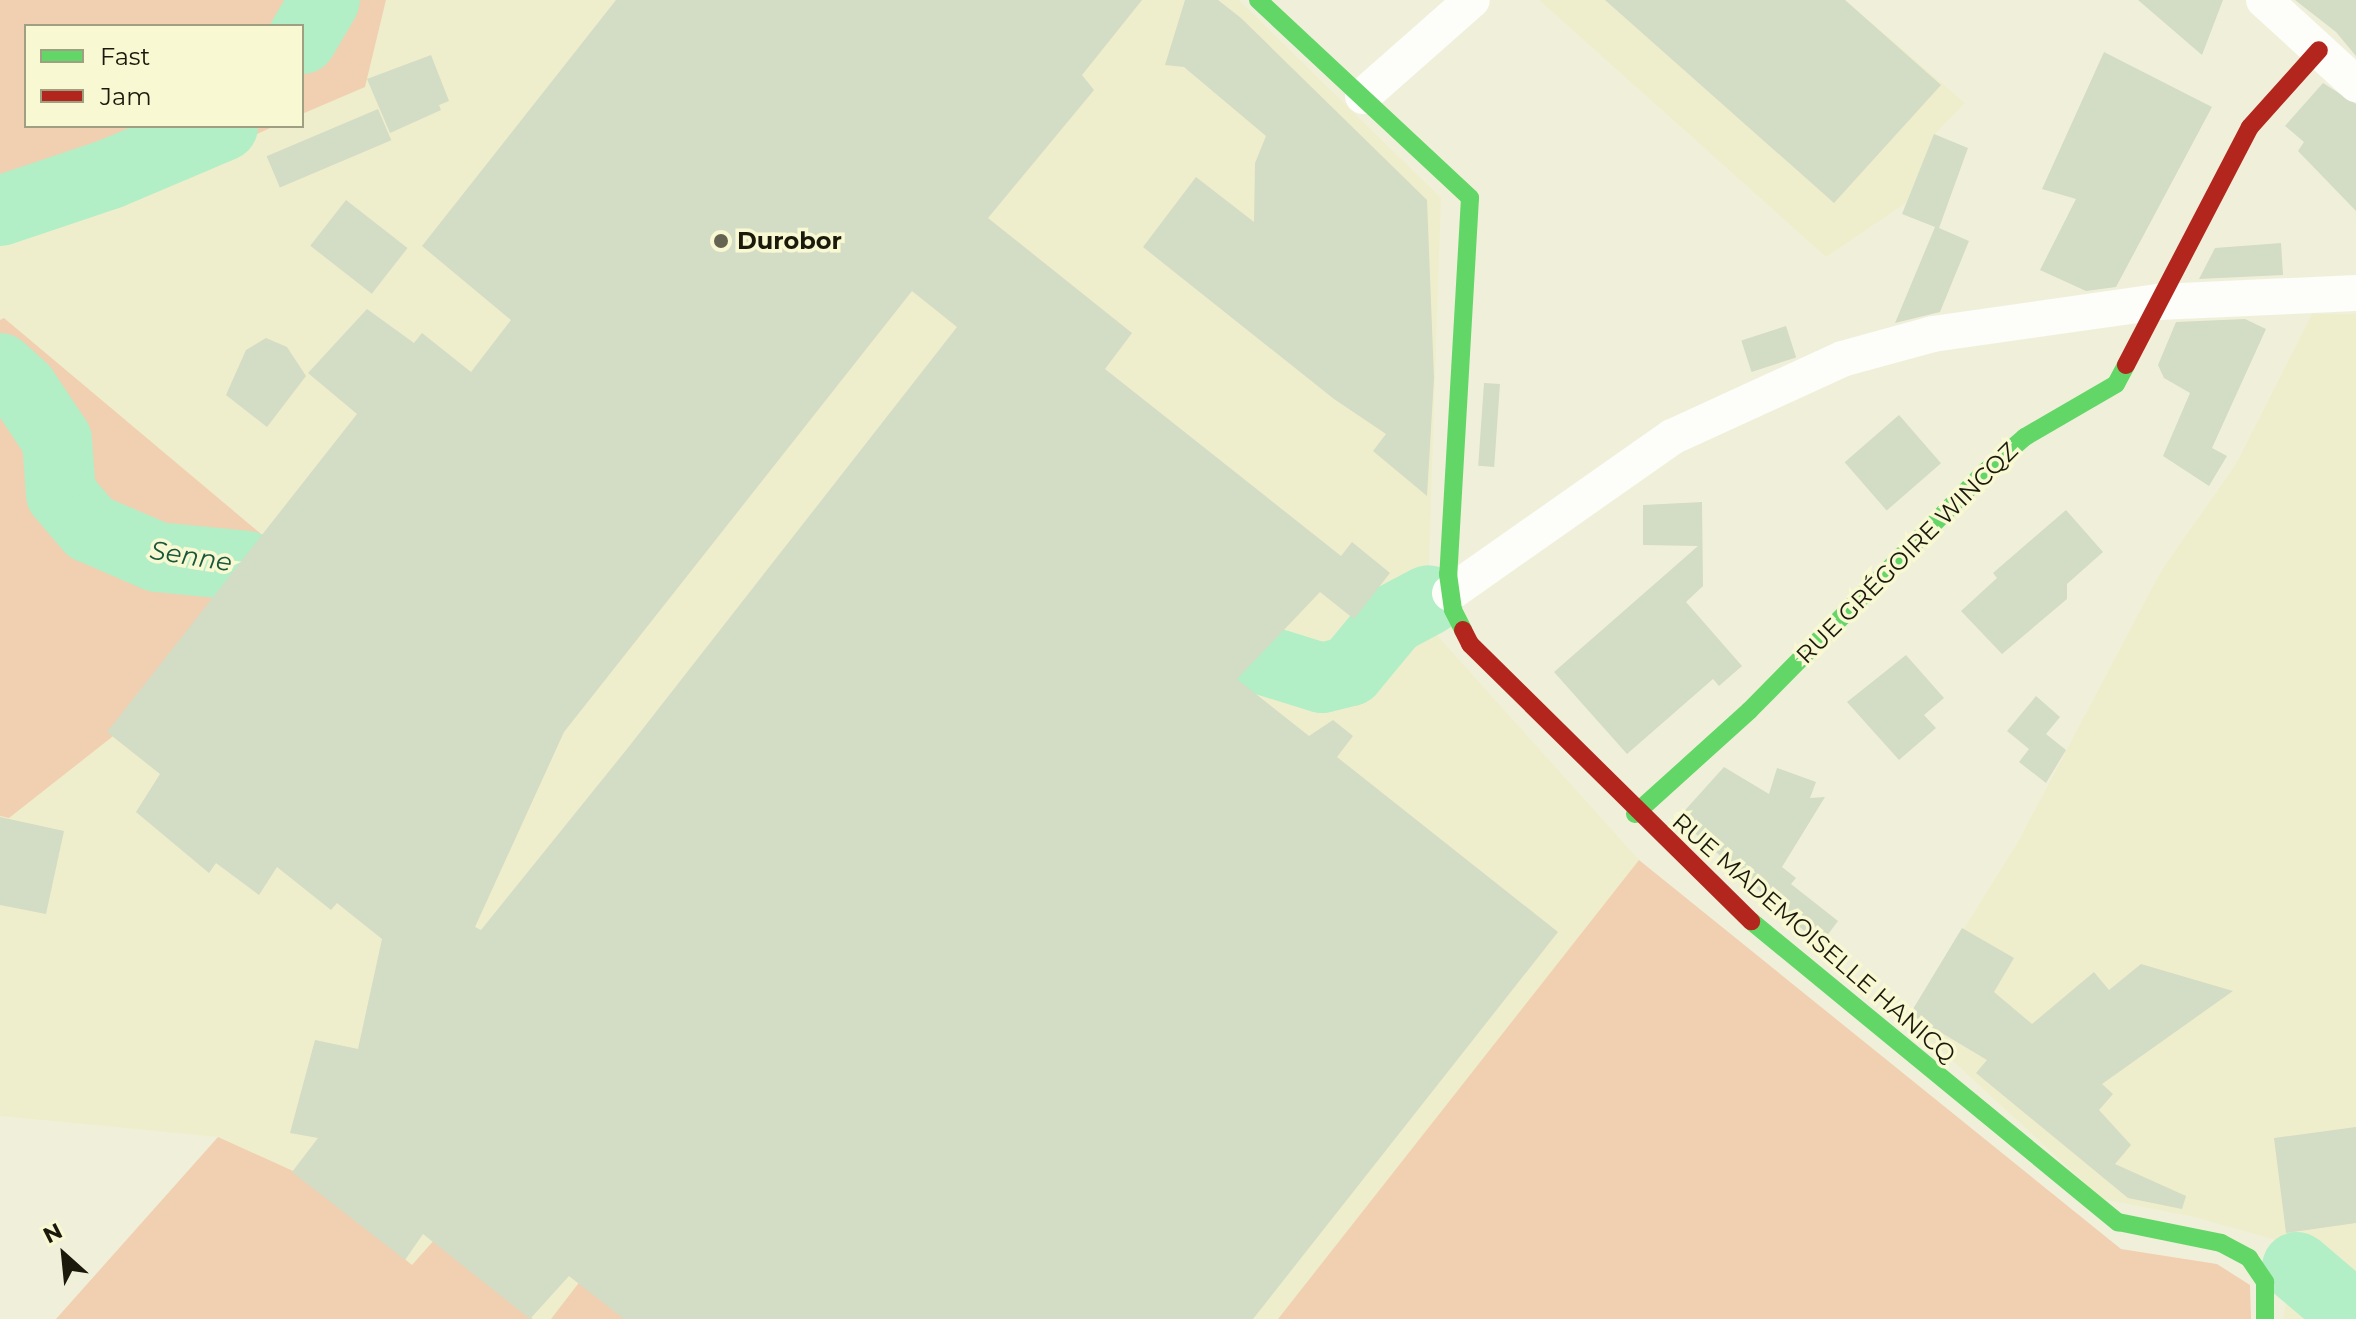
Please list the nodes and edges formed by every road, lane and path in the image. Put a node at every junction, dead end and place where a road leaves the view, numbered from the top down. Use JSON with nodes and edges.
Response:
{"nodes":[{"id":1,"x":1258,"y":0,"type":"edge"},
{"id":2,"x":1472,"y":0,"type":"edge"},
{"id":3,"x":2277,"y":5,"type":"edge"},
{"id":4,"x":2319,"y":50,"type":"junction"},
{"id":5,"x":2356,"y":84,"type":"edge"},
{"id":6,"x":1363,"y":96,"type":"junction"},
{"id":7,"x":2356,"y":293,"type":"edge"},
{"id":8,"x":2159,"y":302,"type":"junction"},
{"id":9,"x":1450,"y":593,"type":"junction"},
{"id":10,"x":1635,"y":814,"type":"junction"},
{"id":11,"x":2265,"y":1319,"type":"edge"}],
"edges":[{"from":1,"to":6,"type":"street","name":"RUE MADEMOISELLE HANICQ"},
{"from":2,"to":6,"type":"street"},
{"from":3,"to":4,"type":"street"},
{"from":4,"to":5,"type":"street"},
{"from":4,"to":8,"type":"street","name":"RUE GRÉGOIRE WINCQZ"},
{"from":6,"to":9,"type":"street","name":"RUE MADEMOISELLE HANICQ"},
{"from":7,"to":8,"type":"street"},
{"from":8,"to":9,"type":"street"},
{"from":8,"to":10,"type":"street","name":"RUE GRÉGOIRE WINCQZ"},
{"from":9,"to":10,"type":"street","name":"RUE MADEMOISELLE HANICQ"},
{"from":10,"to":11,"type":"street","name":"RUE MADEMOISELLE HANICQ"}]}
